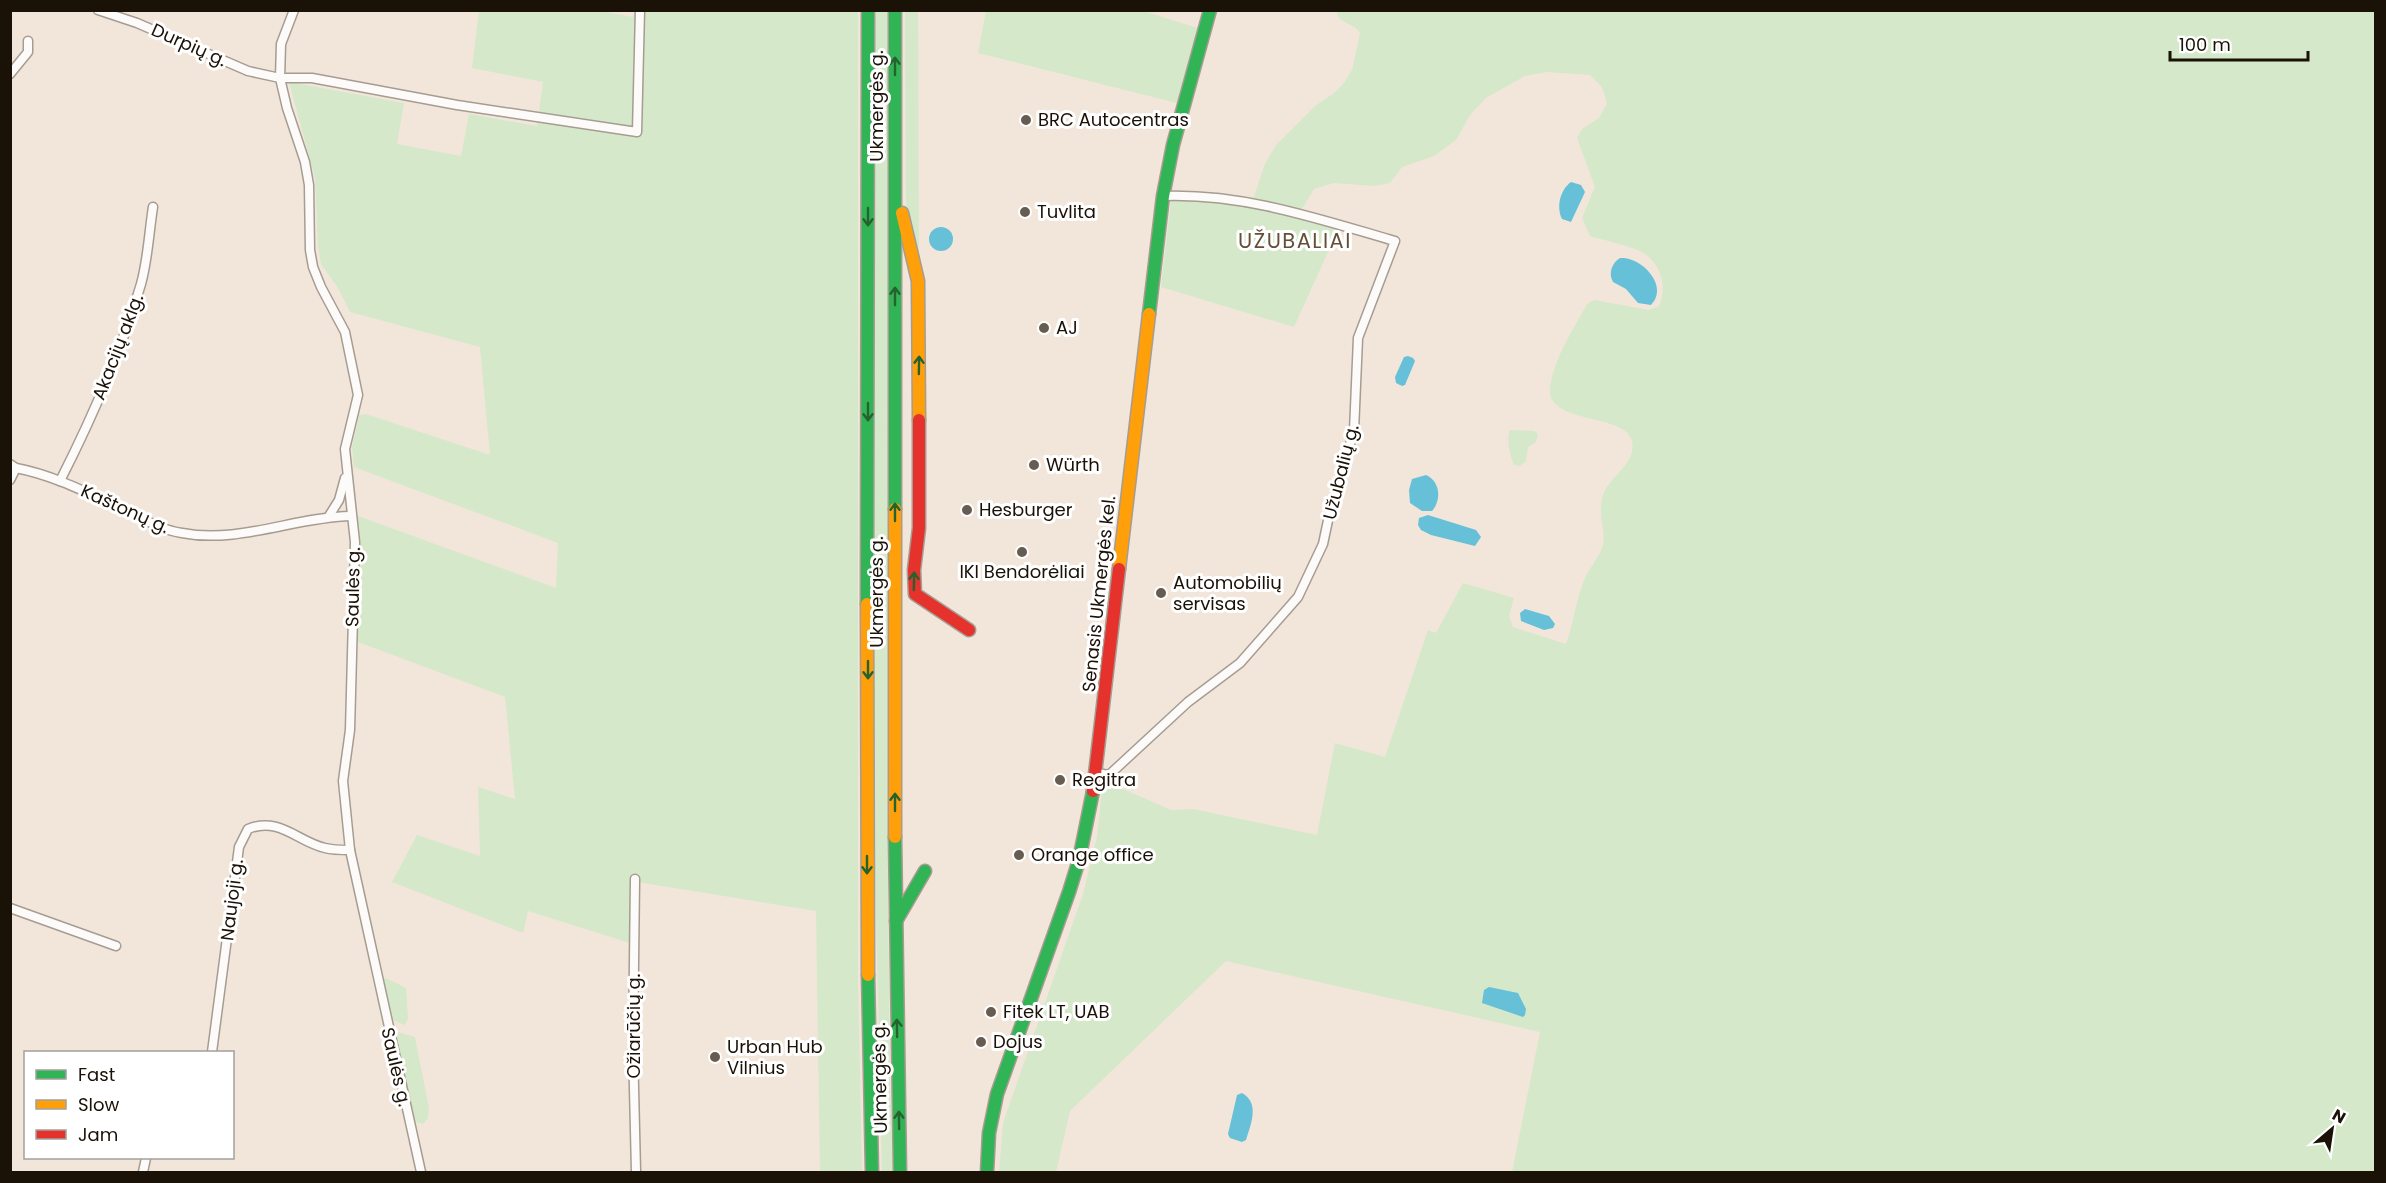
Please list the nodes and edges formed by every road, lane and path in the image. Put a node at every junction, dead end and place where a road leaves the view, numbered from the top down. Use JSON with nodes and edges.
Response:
{"nodes":[{"id":1,"x":98,"y":10,"type":"edge"},
{"id":2,"x":294,"y":10,"type":"edge"},
{"id":3,"x":640,"y":10,"type":"edge"},
{"id":4,"x":868,"y":10,"type":"edge"},
{"id":5,"x":895,"y":10,"type":"edge"},
{"id":6,"x":1210,"y":10,"type":"edge"},
{"id":7,"x":28,"y":41,"type":"dead end"},
{"id":8,"x":10,"y":74,"type":"edge"},
{"id":9,"x":280,"y":78,"type":"junction"},
{"id":10,"x":895,"y":155,"type":"junction"},
{"id":11,"x":1163,"y":196,"type":"junction"},
{"id":12,"x":153,"y":207,"type":"dead end"},
{"id":13,"x":13,"y":466,"type":"edge"},
{"id":14,"x":346,"y":472,"type":"junction"},
{"id":15,"x":10,"y":480,"type":"edge"},
{"id":16,"x":60,"y":481,"type":"junction"},
{"id":17,"x":329,"y":516,"type":"junction"},
{"id":18,"x":351,"y":516,"type":"junction"},
{"id":19,"x":969,"y":630,"type":"dead end"},
{"id":20,"x":1097,"y":773,"type":"junction"},
{"id":21,"x":350,"y":850,"type":"junction"},
{"id":22,"x":924,"y":871,"type":"dead end"},
{"id":23,"x":636,"y":879,"type":"dead end"},
{"id":24,"x":10,"y":908,"type":"edge"},
{"id":25,"x":895,"y":923,"type":"junction"},
{"id":26,"x":116,"y":946,"type":"dead end"},
{"id":27,"x":212,"y":1051,"type":"edge"},
{"id":28,"x":421,"y":1173,"type":"edge"},
{"id":29,"x":636,"y":1173,"type":"edge"},
{"id":30,"x":872,"y":1173,"type":"edge"},
{"id":31,"x":902,"y":1173,"type":"edge"},
{"id":32,"x":987,"y":1173,"type":"edge"}],
"edges":[{"from":1,"to":9,"type":"street","name":"Durpių g."},
{"from":2,"to":9,"type":"street","name":"Saulės g."},
{"from":3,"to":9,"type":"street","name":"Durpių g."},
{"from":4,"to":30,"type":"main road","name":"Ukmergės g.","one_way":true},
{"from":10,"to":5,"type":"main road","name":"Ukmergės g.","one_way":true},
{"from":6,"to":11,"type":"main road","name":"Senasis Ukmergės kel."},
{"from":7,"to":8,"type":"street"},
{"from":9,"to":14,"type":"street","name":"Saulės g."},
{"from":19,"to":10,"type":"main road","one_way":true},
{"from":25,"to":10,"type":"main road","name":"Ukmergės g.","one_way":true},
{"from":11,"to":20,"type":"main road","name":"Senasis Ukmergės kel."},
{"from":11,"to":20,"type":"street","name":"Užubalių g."},
{"from":12,"to":16,"type":"street","name":"Akacijų aklg."},
{"from":13,"to":15,"type":"street"},
{"from":13,"to":16,"type":"street","name":"Kaštonų g."},
{"from":14,"to":17,"type":"street"},
{"from":14,"to":18,"type":"street","name":"Saulės g."},
{"from":16,"to":17,"type":"street","name":"Kaštonų g."},
{"from":17,"to":18,"type":"street","name":"Kaštonų g."},
{"from":18,"to":21,"type":"street","name":"Saulės g."},
{"from":20,"to":32,"type":"main road","name":"Senasis Ukmergės kel."},
{"from":21,"to":27,"type":"street","name":"Naujoji g."},
{"from":21,"to":28,"type":"street","name":"Saulės g."},
{"from":22,"to":25,"type":"main road"},
{"from":23,"to":29,"type":"street","name":"Ožiarūčių g."},
{"from":24,"to":26,"type":"street"},
{"from":31,"to":25,"type":"main road","name":"Ukmergės g.","one_way":true}]}
